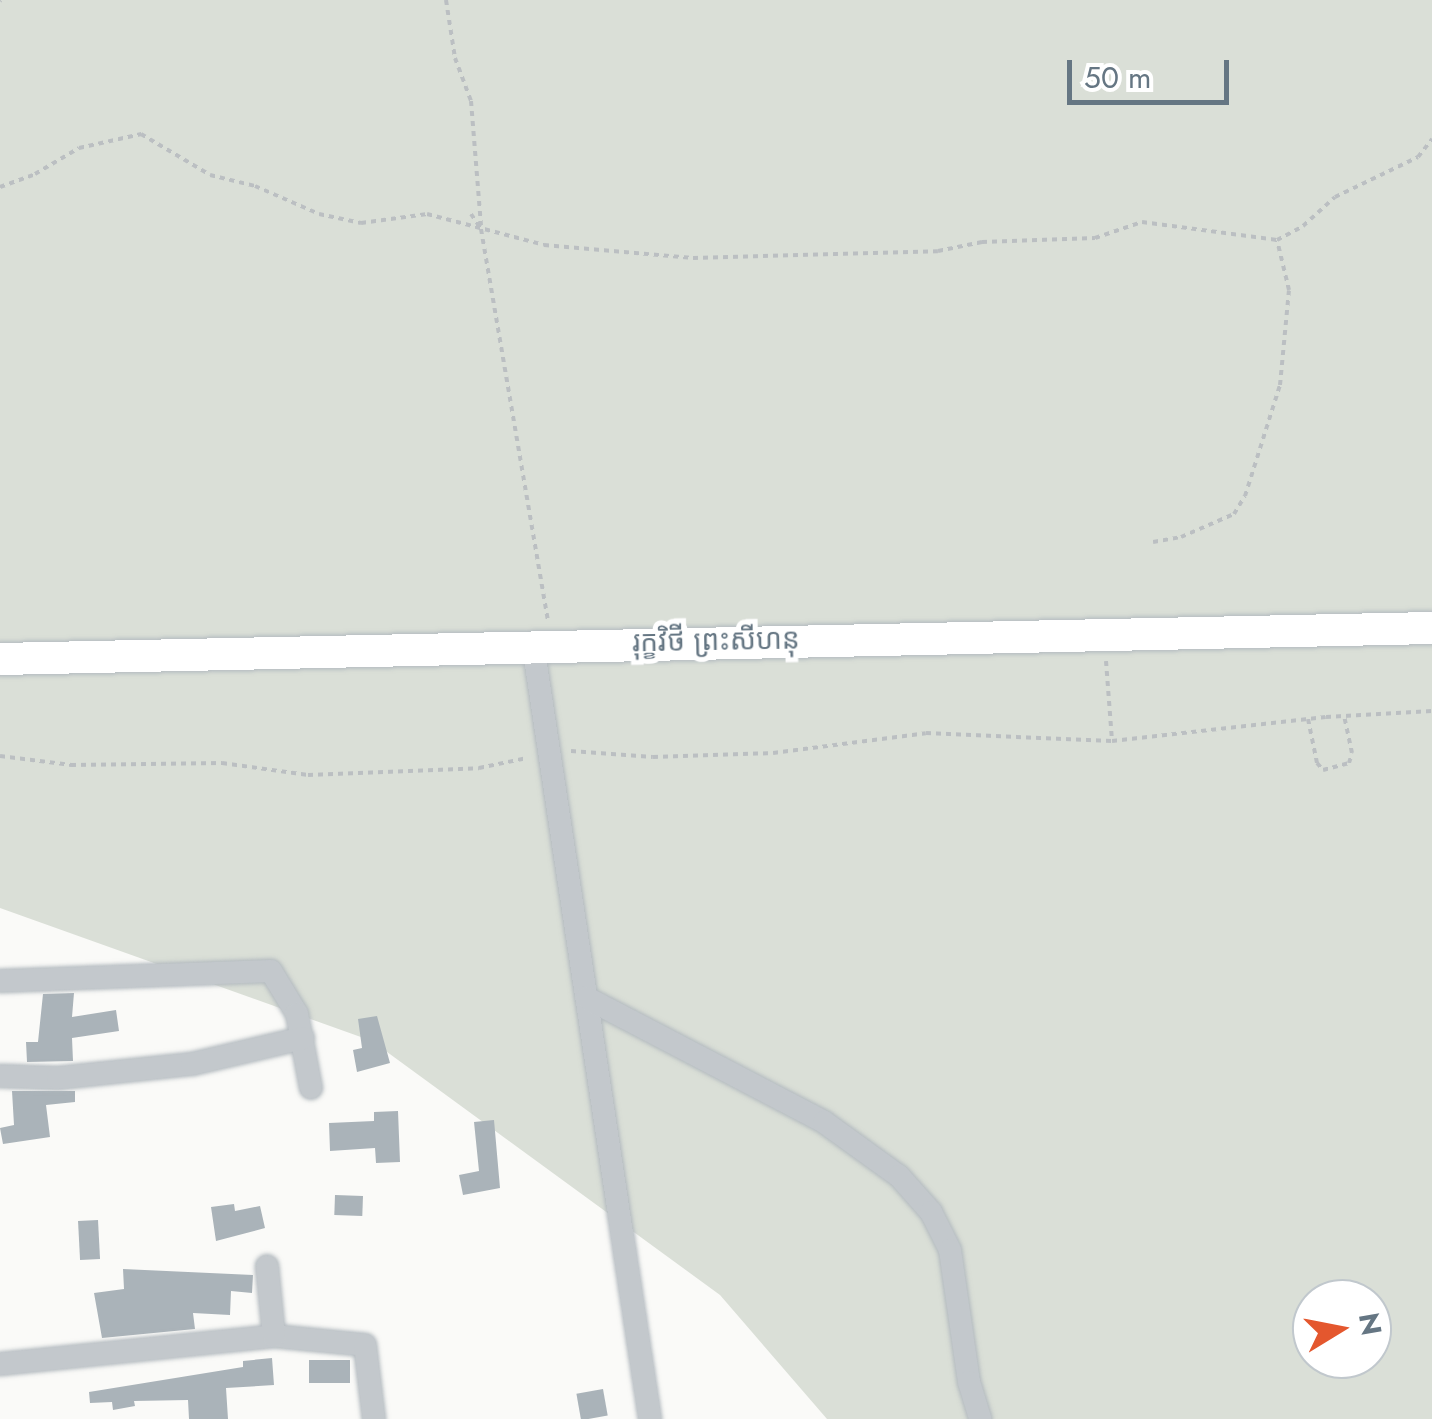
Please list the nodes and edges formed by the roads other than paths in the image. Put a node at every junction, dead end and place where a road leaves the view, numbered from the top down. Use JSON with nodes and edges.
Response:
{"nodes":[{"id":1,"x":1432,"y":628,"type":"edge"},
{"id":2,"x":542,"y":645,"type":"junction"},
{"id":3,"x":0,"y":659,"type":"edge"},
{"id":4,"x":0,"y":980,"type":"edge"},
{"id":5,"x":587,"y":998,"type":"junction"},
{"id":6,"x":303,"y":1038,"type":"junction"},
{"id":7,"x":0,"y":1076,"type":"edge"},
{"id":8,"x":311,"y":1088,"type":"dead end"},
{"id":9,"x":266,"y":1266,"type":"dead end"},
{"id":10,"x":274,"y":1336,"type":"junction"},
{"id":11,"x":0,"y":1364,"type":"edge"},
{"id":12,"x":374,"y":1419,"type":"edge"},
{"id":13,"x":650,"y":1419,"type":"edge"},
{"id":14,"x":980,"y":1419,"type":"edge"}],
"edges":[{"from":1,"to":2,"type":"street","name":"រុក្ខវិថី ព្រះសីហនុ"},
{"from":2,"to":3,"type":"street","name":"រុក្ខវិថី ព្រះសីហនុ"},
{"from":2,"to":5,"type":"street"},
{"from":4,"to":6,"type":"street"},
{"from":5,"to":13,"type":"street"},
{"from":5,"to":14,"type":"street"},
{"from":6,"to":7,"type":"street"},
{"from":6,"to":8,"type":"street"},
{"from":9,"to":10,"type":"street"},
{"from":10,"to":11,"type":"street"},
{"from":10,"to":12,"type":"street"}]}
